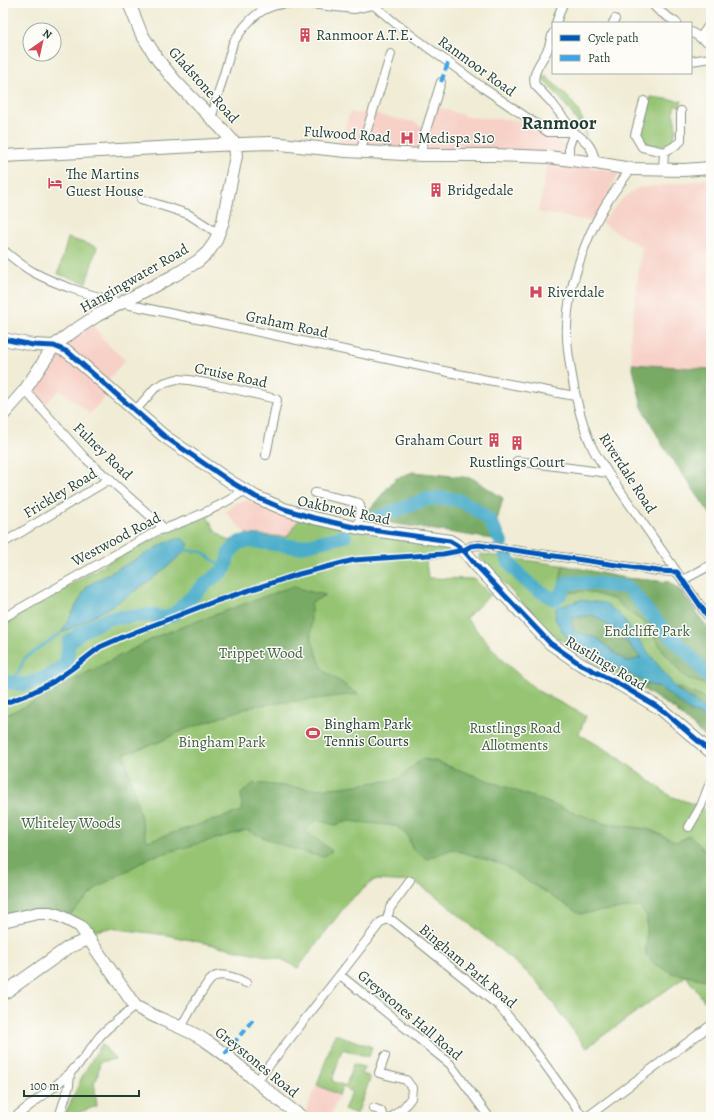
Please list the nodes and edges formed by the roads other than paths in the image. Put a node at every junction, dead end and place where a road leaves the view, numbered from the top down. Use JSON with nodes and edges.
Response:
{"nodes":[{"id":1,"x":129,"y":3,"type":"edge"},
{"id":2,"x":293,"y":3,"type":"edge"},
{"id":3,"x":301,"y":3,"type":"edge"},
{"id":4,"x":563,"y":3,"type":"edge"},
{"id":5,"x":651,"y":3,"type":"edge"},
{"id":6,"x":374,"y":4,"type":"edge"},
{"id":7,"x":559,"y":22,"type":"edge"},
{"id":8,"x":676,"y":22,"type":"edge"},
{"id":9,"x":711,"y":22,"type":"edge"},
{"id":10,"x":692,"y":33,"type":"edge"},
{"id":11,"x":552,"y":36,"type":"edge"},
{"id":12,"x":700,"y":38,"type":"junction"},
{"id":13,"x":711,"y":44,"type":"edge"},
{"id":14,"x":391,"y":54,"type":"dead end"},
{"id":15,"x":711,"y":58,"type":"edge"},
{"id":16,"x":692,"y":62,"type":"edge"},
{"id":17,"x":441,"y":82,"type":"dead end"},
{"id":18,"x":644,"y":101,"type":"dead end"},
{"id":19,"x":681,"y":111,"type":"dead end"},
{"id":20,"x":212,"y":119,"type":"junction"},
{"id":21,"x":574,"y":132,"type":"junction"},
{"id":22,"x":235,"y":144,"type":"junction"},
{"id":23,"x":360,"y":152,"type":"junction"},
{"id":24,"x":664,"y":152,"type":"junction"},
{"id":25,"x":421,"y":155,"type":"junction"},
{"id":26,"x":3,"y":156,"type":"edge"},
{"id":27,"x":569,"y":159,"type":"junction"},
{"id":28,"x":596,"y":163,"type":"junction"},
{"id":29,"x":711,"y":168,"type":"edge"},
{"id":30,"x":631,"y":169,"type":"junction"},
{"id":31,"x":664,"y":170,"type":"junction"},
{"id":32,"x":141,"y":198,"type":"dead end"},
{"id":33,"x":218,"y":234,"type":"junction"},
{"id":34,"x":3,"y":250,"type":"edge"},
{"id":35,"x":121,"y":303,"type":"junction"},
{"id":36,"x":3,"y":339,"type":"edge"},
{"id":37,"x":54,"y":346,"type":"junction"},
{"id":38,"x":25,"y":390,"type":"junction"},
{"id":39,"x":575,"y":396,"type":"junction"},
{"id":40,"x":135,"y":411,"type":"junction"},
{"id":41,"x":3,"y":415,"type":"edge"},
{"id":42,"x":266,"y":455,"type":"dead end"},
{"id":43,"x":518,"y":461,"type":"dead end"},
{"id":44,"x":608,"y":473,"type":"junction"},
{"id":45,"x":110,"y":479,"type":"junction"},
{"id":46,"x":245,"y":490,"type":"junction"},
{"id":47,"x":315,"y":493,"type":"dead end"},
{"id":48,"x":358,"y":528,"type":"junction"},
{"id":49,"x":165,"y":529,"type":"junction"},
{"id":50,"x":3,"y":543,"type":"edge"},
{"id":51,"x":464,"y":550,"type":"junction"},
{"id":52,"x":711,"y":565,"type":"edge"},
{"id":53,"x":677,"y":572,"type":"junction"},
{"id":54,"x":684,"y":580,"type":"junction"},
{"id":55,"x":3,"y":618,"type":"edge"},
{"id":56,"x":711,"y":621,"type":"edge"},
{"id":57,"x":711,"y":752,"type":"edge"},
{"id":58,"x":711,"y":780,"type":"edge"},
{"id":59,"x":689,"y":827,"type":"dead end"},
{"id":60,"x":410,"y":881,"type":"dead end"},
{"id":61,"x":387,"y":919,"type":"junction"},
{"id":62,"x":3,"y":921,"type":"edge"},
{"id":63,"x":89,"y":939,"type":"junction"},
{"id":64,"x":340,"y":975,"type":"junction"},
{"id":65,"x":246,"y":983,"type":"dead end"},
{"id":66,"x":3,"y":994,"type":"edge"},
{"id":67,"x":135,"y":1006,"type":"junction"},
{"id":68,"x":711,"y":1025,"type":"edge"},
{"id":69,"x":181,"y":1027,"type":"junction"},
{"id":70,"x":385,"y":1056,"type":"dead end"},
{"id":71,"x":70,"y":1073,"type":"junction"},
{"id":72,"x":256,"y":1082,"type":"junction"},
{"id":73,"x":373,"y":1108,"type":"dead end"},
{"id":74,"x":16,"y":1117,"type":"edge"},
{"id":75,"x":59,"y":1117,"type":"edge"},
{"id":76,"x":302,"y":1117,"type":"edge"},
{"id":77,"x":383,"y":1117,"type":"edge"},
{"id":78,"x":392,"y":1117,"type":"edge"},
{"id":79,"x":489,"y":1117,"type":"edge"},
{"id":80,"x":583,"y":1117,"type":"edge"},
{"id":81,"x":587,"y":1117,"type":"edge"}],
"edges":[{"from":1,"to":20,"type":"street","name":"Gladstone Road"},
{"from":2,"to":20,"type":"street"},
{"from":3,"to":6,"type":"street"},
{"from":4,"to":7,"type":"street"},
{"from":5,"to":8,"type":"street"},
{"from":6,"to":21,"type":"street","name":"Ranmoor Road"},
{"from":9,"to":12,"type":"street"},
{"from":10,"to":12,"type":"street"},
{"from":11,"to":21,"type":"street"},
{"from":12,"to":13,"type":"street"},
{"from":14,"to":23,"type":"street"},
{"from":15,"to":16,"type":"street"},
{"from":17,"to":25,"type":"street"},
{"from":18,"to":24,"type":"street"},
{"from":19,"to":24,"type":"street"},
{"from":20,"to":22,"type":"street","name":"Gladstone Road"},
{"from":21,"to":27,"type":"street"},
{"from":21,"to":28,"type":"street"},
{"from":22,"to":23,"type":"street","name":"Fulwood Road"},
{"from":22,"to":26,"type":"street","name":"Fulwood Road"},
{"from":22,"to":33,"type":"street","name":"Hangingwater Road"},
{"from":23,"to":25,"type":"street","name":"Fulwood Road"},
{"from":24,"to":31,"type":"street"},
{"from":25,"to":27,"type":"street","name":"Fulwood Road"},
{"from":27,"to":28,"type":"street","name":"Fulwood Road"},
{"from":28,"to":30,"type":"street","name":"Fulwood Road"},
{"from":29,"to":31,"type":"street","name":"Fulwood Road"},
{"from":30,"to":31,"type":"street","name":"Fulwood Road"},
{"from":30,"to":39,"type":"street","name":"Riverdale Road"},
{"from":32,"to":33,"type":"street"},
{"from":33,"to":35,"type":"street","name":"Hangingwater Road"},
{"from":34,"to":35,"type":"street","name":"Graham Road"},
{"from":35,"to":37,"type":"street","name":"Hangingwater Road"},
{"from":35,"to":39,"type":"street","name":"Graham Road"},
{"from":36,"to":37,"type":"street"},
{"from":37,"to":38,"type":"street","name":"Hangingwater Road"},
{"from":37,"to":40,"type":"street","name":"Oakbrook Road"},
{"from":38,"to":41,"type":"street","name":"Hangingwater Road"},
{"from":38,"to":45,"type":"street","name":"Fulney Road"},
{"from":39,"to":44,"type":"street","name":"Riverdale Road"},
{"from":40,"to":42,"type":"street","name":"Cruise Road"},
{"from":40,"to":46,"type":"street","name":"Oakbrook Road"},
{"from":43,"to":44,"type":"street"},
{"from":44,"to":53,"type":"street","name":"Riverdale Road"},
{"from":45,"to":49,"type":"street","name":"Fulney Road"},
{"from":45,"to":50,"type":"street","name":"Frickley Road"},
{"from":46,"to":48,"type":"street","name":"Oakbrook Road"},
{"from":46,"to":49,"type":"street","name":"Westwood Road"},
{"from":47,"to":48,"type":"street"},
{"from":48,"to":51,"type":"street","name":"Oakbrook Road"},
{"from":49,"to":55,"type":"street","name":"Westwood Road"},
{"from":51,"to":53,"type":"street"},
{"from":51,"to":57,"type":"street","name":"Rustlings Road"},
{"from":52,"to":54,"type":"street"},
{"from":53,"to":54,"type":"street","name":"Riverdale Road"},
{"from":54,"to":56,"type":"street","name":"Riverdale Road"},
{"from":58,"to":59,"type":"street"},
{"from":60,"to":61,"type":"street"},
{"from":61,"to":64,"type":"street"},
{"from":61,"to":80,"type":"street","name":"Bingham Park Road"},
{"from":62,"to":63,"type":"street","name":"Greystones Road"},
{"from":63,"to":66,"type":"street"},
{"from":63,"to":67,"type":"street","name":"Greystones Road"},
{"from":64,"to":72,"type":"street"},
{"from":64,"to":79,"type":"street","name":"Greystones Hall Road"},
{"from":65,"to":69,"type":"street"},
{"from":67,"to":69,"type":"street","name":"Greystones Road"},
{"from":67,"to":71,"type":"street"},
{"from":68,"to":81,"type":"street"},
{"from":69,"to":72,"type":"street","name":"Greystones Road"},
{"from":70,"to":78,"type":"street"},
{"from":71,"to":74,"type":"street"},
{"from":71,"to":75,"type":"street"},
{"from":72,"to":76,"type":"street","name":"Greystones Road"},
{"from":73,"to":77,"type":"street"}]}
